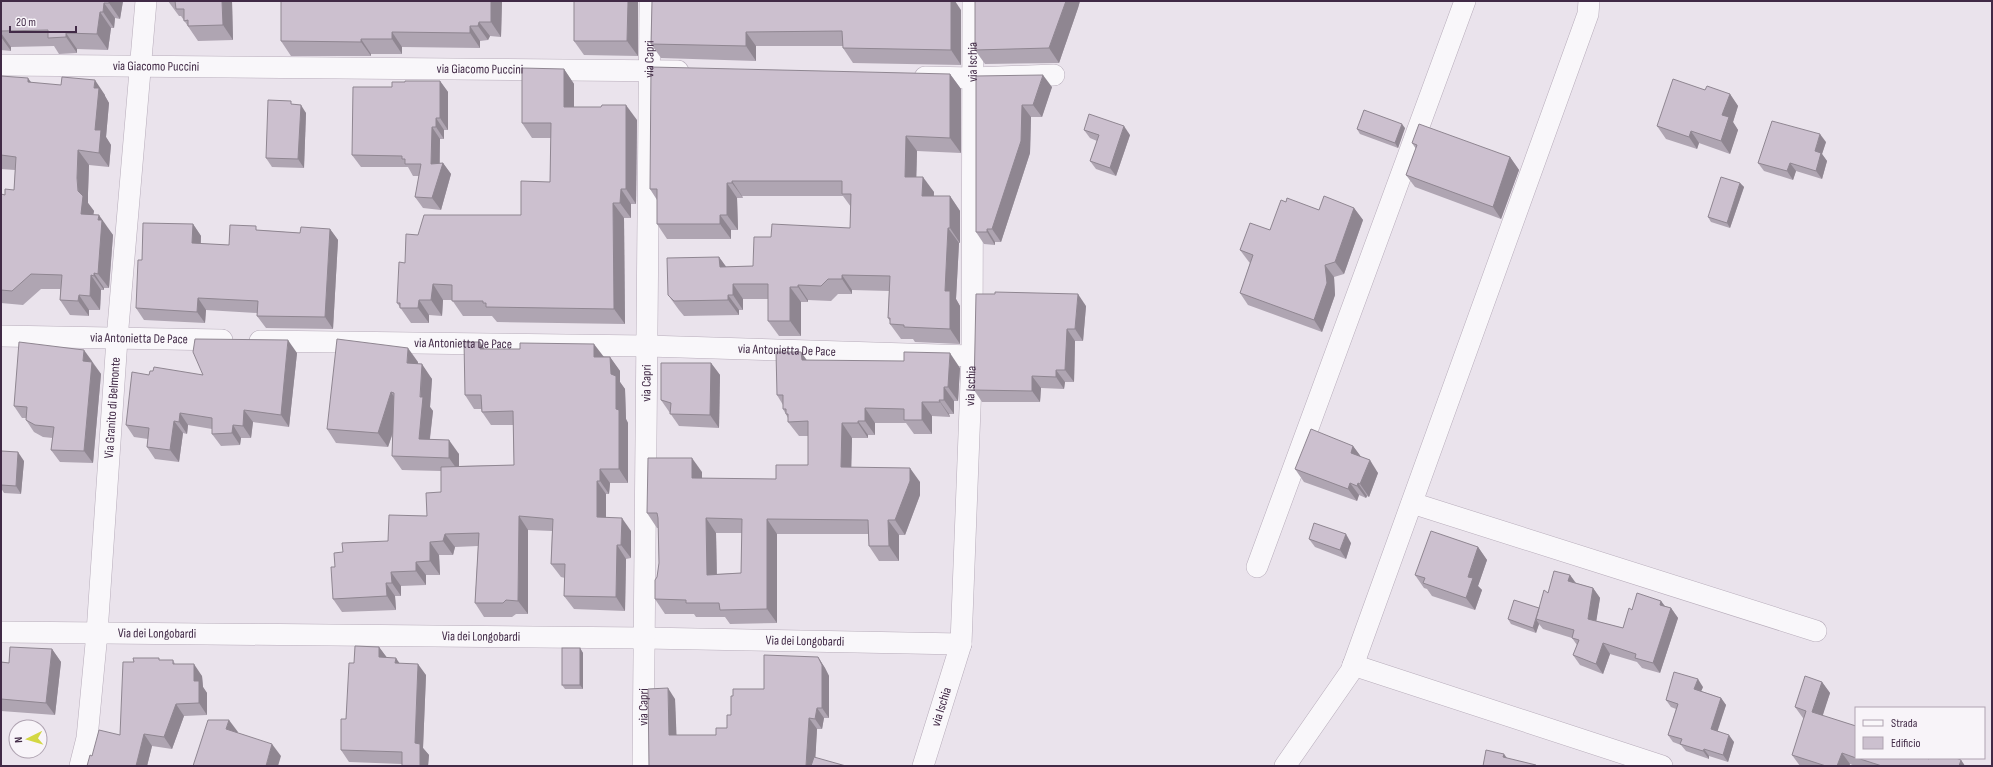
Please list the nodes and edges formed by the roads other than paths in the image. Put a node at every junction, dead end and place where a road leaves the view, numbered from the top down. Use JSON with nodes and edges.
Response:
{"nodes":[{"id":1,"x":146,"y":1,"type":"edge"},
{"id":2,"x":650,"y":1,"type":"edge"},
{"id":3,"x":973,"y":1,"type":"edge"},
{"id":4,"x":1465,"y":1,"type":"edge"},
{"id":5,"x":1589,"y":1,"type":"edge"},
{"id":6,"x":1,"y":65,"type":"edge"},
{"id":7,"x":140,"y":68,"type":"junction"},
{"id":8,"x":650,"y":70,"type":"junction"},
{"id":9,"x":697,"y":72,"type":"edge"},
{"id":10,"x":1054,"y":75,"type":"dead end"},
{"id":11,"x":910,"y":77,"type":"edge"},
{"id":12,"x":973,"y":78,"type":"junction"},
{"id":13,"x":1,"y":336,"type":"edge"},
{"id":14,"x":117,"y":339,"type":"junction"},
{"id":15,"x":647,"y":346,"type":"junction"},
{"id":16,"x":972,"y":356,"type":"junction"},
{"id":17,"x":1412,"y":503,"type":"junction"},
{"id":18,"x":1257,"y":566,"type":"dead end"},
{"id":19,"x":1816,"y":631,"type":"dead end"},
{"id":20,"x":1,"y":632,"type":"edge"},
{"id":21,"x":97,"y":633,"type":"junction"},
{"id":22,"x":645,"y":638,"type":"junction"},
{"id":23,"x":961,"y":644,"type":"junction"},
{"id":24,"x":1353,"y":665,"type":"junction"},
{"id":25,"x":80,"y":766,"type":"edge"},
{"id":26,"x":643,"y":766,"type":"edge"},
{"id":27,"x":924,"y":766,"type":"edge"},
{"id":28,"x":1285,"y":766,"type":"edge"},
{"id":29,"x":1662,"y":766,"type":"edge"}],
"edges":[{"from":1,"to":7,"type":"street","name":"Via Granito di Belmonte"},
{"from":2,"to":8,"type":"street","name":"via Capri"},
{"from":3,"to":12,"type":"street","name":"via Ischia"},
{"from":4,"to":18,"type":"street"},
{"from":5,"to":17,"type":"street"},
{"from":6,"to":7,"type":"street","name":"via Giacomo Puccini"},
{"from":7,"to":8,"type":"street","name":"via Giacomo Puccini"},
{"from":7,"to":14,"type":"street","name":"Via Granito di Belmonte"},
{"from":8,"to":9,"type":"street","name":"via Giacomo Puccini"},
{"from":8,"to":15,"type":"street","name":"via Capri"},
{"from":10,"to":12,"type":"street"},
{"from":11,"to":12,"type":"street"},
{"from":12,"to":16,"type":"street","name":"via Ischia"},
{"from":13,"to":14,"type":"street","name":"via Antonietta De Pace"},
{"from":14,"to":15,"type":"street","name":"via Antonietta De Pace"},
{"from":14,"to":21,"type":"street","name":"Via Granito di Belmonte"},
{"from":15,"to":16,"type":"street","name":"via Antonietta De Pace"},
{"from":15,"to":22,"type":"street","name":"via Capri"},
{"from":16,"to":23,"type":"street","name":"via Ischia"},
{"from":17,"to":19,"type":"street"},
{"from":17,"to":24,"type":"street"},
{"from":20,"to":21,"type":"street","name":"Via dei Longobardi"},
{"from":21,"to":22,"type":"street","name":"Via dei Longobardi"},
{"from":21,"to":25,"type":"street","name":"Via Granito di Belmonte"},
{"from":22,"to":23,"type":"street","name":"Via dei Longobardi"},
{"from":22,"to":26,"type":"street","name":"via Capri"},
{"from":23,"to":27,"type":"street","name":"via Ischia"},
{"from":24,"to":28,"type":"street"},
{"from":24,"to":29,"type":"street"}]}
